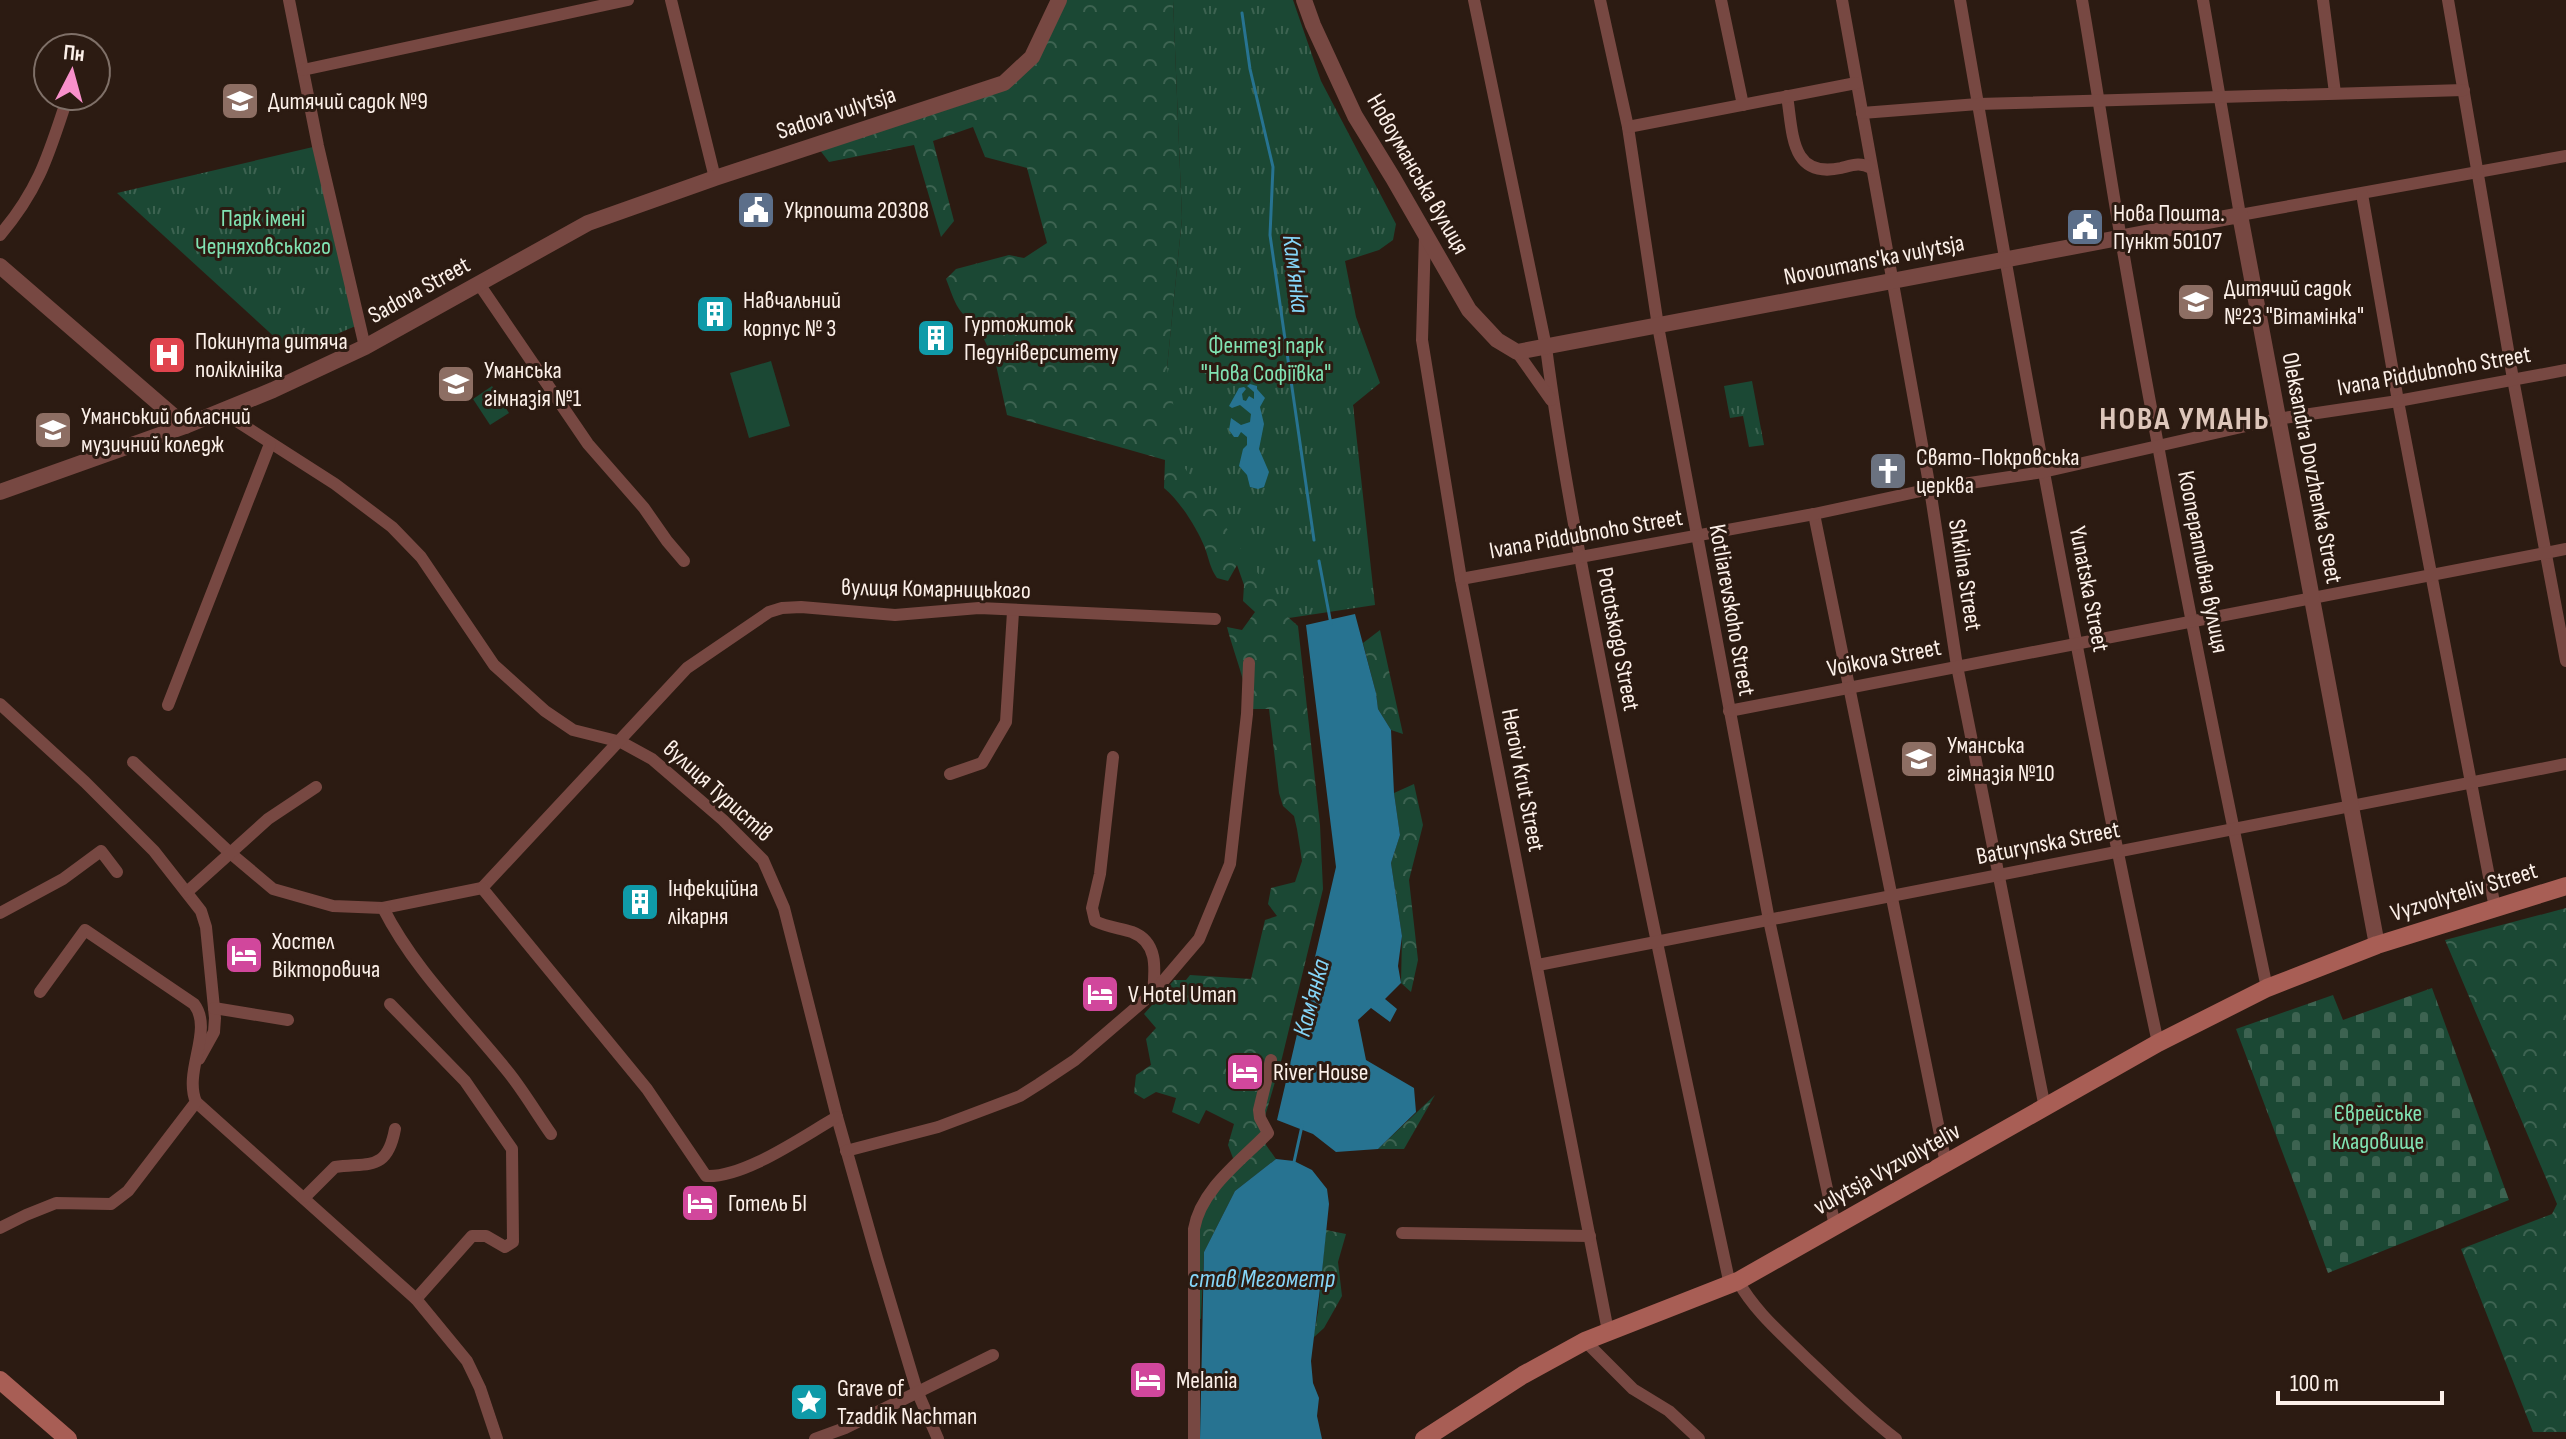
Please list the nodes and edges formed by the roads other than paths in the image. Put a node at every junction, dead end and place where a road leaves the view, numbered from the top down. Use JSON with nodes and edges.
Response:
{"nodes":[{"id":1,"x":289,"y":0,"type":"edge"},
{"id":2,"x":628,"y":0,"type":"edge"},
{"id":3,"x":671,"y":0,"type":"edge"},
{"id":4,"x":1304,"y":0,"type":"edge"},
{"id":5,"x":1474,"y":0,"type":"edge"},
{"id":6,"x":1600,"y":0,"type":"edge"},
{"id":7,"x":1721,"y":0,"type":"edge"},
{"id":8,"x":1842,"y":0,"type":"edge"},
{"id":9,"x":1960,"y":0,"type":"edge"},
{"id":10,"x":2082,"y":0,"type":"edge"},
{"id":11,"x":2203,"y":0,"type":"edge"},
{"id":12,"x":2323,"y":0,"type":"edge"},
{"id":13,"x":2448,"y":0,"type":"edge"},
{"id":14,"x":1054,"y":3,"type":"edge"},
{"id":15,"x":303,"y":70,"type":"junction"},
{"id":16,"x":1856,"y":83,"type":"junction"},
{"id":17,"x":2464,"y":90,"type":"junction"},
{"id":18,"x":2335,"y":93,"type":"junction"},
{"id":19,"x":2219,"y":95,"type":"junction"},
{"id":20,"x":1787,"y":96,"type":"junction"},
{"id":21,"x":2099,"y":100,"type":"junction"},
{"id":22,"x":1978,"y":104,"type":"junction"},
{"id":23,"x":1743,"y":105,"type":"junction"},
{"id":24,"x":63,"y":112,"type":"edge"},
{"id":25,"x":1862,"y":113,"type":"junction"},
{"id":26,"x":1628,"y":127,"type":"junction"},
{"id":27,"x":2566,"y":156,"type":"edge"},
{"id":28,"x":1871,"y":168,"type":"junction"},
{"id":29,"x":2479,"y":172,"type":"junction"},
{"id":30,"x":715,"y":178,"type":"junction"},
{"id":31,"x":2362,"y":194,"type":"junction"},
{"id":32,"x":2240,"y":215,"type":"junction"},
{"id":33,"x":0,"y":235,"type":"edge"},
{"id":34,"x":1425,"y":235,"type":"junction"},
{"id":35,"x":2121,"y":238,"type":"junction"},
{"id":36,"x":2005,"y":260,"type":"junction"},
{"id":37,"x":0,"y":266,"type":"edge"},
{"id":38,"x":1891,"y":281,"type":"junction"},
{"id":39,"x":479,"y":284,"type":"junction"},
{"id":40,"x":1658,"y":326,"type":"junction"},
{"id":41,"x":365,"y":347,"type":"junction"},
{"id":42,"x":1546,"y":347,"type":"junction"},
{"id":43,"x":1517,"y":352,"type":"junction"},
{"id":44,"x":2566,"y":370,"type":"edge"},
{"id":45,"x":2513,"y":379,"type":"junction"},
{"id":46,"x":2398,"y":401,"type":"junction"},
{"id":47,"x":1553,"y":402,"type":"junction"},
{"id":48,"x":221,"y":411,"type":"junction"},
{"id":49,"x":2277,"y":419,"type":"junction"},
{"id":50,"x":185,"y":426,"type":"junction"},
{"id":51,"x":270,"y":444,"type":"junction"},
{"id":52,"x":2159,"y":446,"type":"junction"},
{"id":53,"x":2043,"y":472,"type":"junction"},
{"id":54,"x":1930,"y":489,"type":"junction"},
{"id":55,"x":0,"y":492,"type":"edge"},
{"id":56,"x":1814,"y":514,"type":"junction"},
{"id":57,"x":1696,"y":536,"type":"junction"},
{"id":58,"x":2566,"y":549,"type":"edge"},
{"id":59,"x":2547,"y":553,"type":"junction"},
{"id":60,"x":1579,"y":557,"type":"junction"},
{"id":61,"x":684,"y":561,"type":"dead end"},
{"id":62,"x":2433,"y":575,"type":"junction"},
{"id":63,"x":1461,"y":579,"type":"junction"},
{"id":64,"x":2312,"y":597,"type":"junction"},
{"id":65,"x":1013,"y":612,"type":"junction"},
{"id":66,"x":1215,"y":619,"type":"dead end"},
{"id":67,"x":2192,"y":621,"type":"junction"},
{"id":68,"x":2078,"y":643,"type":"junction"},
{"id":69,"x":2566,"y":661,"type":"edge"},
{"id":70,"x":1249,"y":663,"type":"dead end"},
{"id":71,"x":1957,"y":666,"type":"junction"},
{"id":72,"x":1848,"y":687,"type":"junction"},
{"id":73,"x":0,"y":704,"type":"edge"},
{"id":74,"x":168,"y":705,"type":"dead end"},
{"id":75,"x":1729,"y":711,"type":"junction"},
{"id":76,"x":621,"y":742,"type":"junction"},
{"id":77,"x":1113,"y":757,"type":"dead end"},
{"id":78,"x":133,"y":762,"type":"dead end"},
{"id":79,"x":2566,"y":764,"type":"edge"},
{"id":80,"x":950,"y":774,"type":"dead end"},
{"id":81,"x":2472,"y":782,"type":"junction"},
{"id":82,"x":316,"y":787,"type":"dead end"},
{"id":83,"x":2351,"y":805,"type":"junction"},
{"id":84,"x":2233,"y":829,"type":"junction"},
{"id":85,"x":229,"y":852,"type":"junction"},
{"id":86,"x":2117,"y":852,"type":"junction"},
{"id":87,"x":117,"y":872,"type":"dead end"},
{"id":88,"x":1997,"y":875,"type":"junction"},
{"id":89,"x":2566,"y":886,"type":"edge"},
{"id":90,"x":482,"y":888,"type":"junction"},
{"id":91,"x":187,"y":892,"type":"junction"},
{"id":92,"x":1890,"y":896,"type":"junction"},
{"id":93,"x":383,"y":908,"type":"junction"},
{"id":94,"x":2495,"y":908,"type":"junction"},
{"id":95,"x":0,"y":913,"type":"edge"},
{"id":96,"x":1769,"y":920,"type":"junction"},
{"id":97,"x":1655,"y":942,"type":"junction"},
{"id":98,"x":2377,"y":945,"type":"junction"},
{"id":99,"x":1538,"y":965,"type":"junction"},
{"id":100,"x":2267,"y":988,"type":"junction"},
{"id":101,"x":40,"y":992,"type":"dead end"},
{"id":102,"x":1153,"y":993,"type":"junction"},
{"id":103,"x":390,"y":1004,"type":"dead end"},
{"id":104,"x":214,"y":1008,"type":"junction"},
{"id":105,"x":288,"y":1020,"type":"dead end"},
{"id":106,"x":2158,"y":1043,"type":"junction"},
{"id":107,"x":1271,"y":1060,"type":"dead end"},
{"id":108,"x":195,"y":1065,"type":"junction"},
{"id":109,"x":196,"y":1102,"type":"junction"},
{"id":110,"x":2045,"y":1108,"type":"junction"},
{"id":111,"x":837,"y":1117,"type":"junction"},
{"id":112,"x":395,"y":1129,"type":"dead end"},
{"id":113,"x":551,"y":1134,"type":"dead end"},
{"id":114,"x":846,"y":1151,"type":"junction"},
{"id":115,"x":1946,"y":1164,"type":"junction"},
{"id":116,"x":305,"y":1197,"type":"junction"},
{"id":117,"x":1835,"y":1226,"type":"junction"},
{"id":118,"x":0,"y":1228,"type":"edge"},
{"id":119,"x":1402,"y":1233,"type":"dead end"},
{"id":120,"x":1590,"y":1236,"type":"junction"},
{"id":121,"x":1734,"y":1283,"type":"junction"},
{"id":122,"x":416,"y":1299,"type":"junction"},
{"id":123,"x":1608,"y":1331,"type":"junction"},
{"id":124,"x":1585,"y":1341,"type":"junction"},
{"id":125,"x":993,"y":1355,"type":"dead end"},
{"id":126,"x":0,"y":1380,"type":"edge"},
{"id":127,"x":917,"y":1391,"type":"junction"},
{"id":128,"x":496,"y":1438,"type":"edge"},
{"id":129,"x":68,"y":1439,"type":"edge"},
{"id":130,"x":815,"y":1439,"type":"edge"},
{"id":131,"x":938,"y":1439,"type":"edge"},
{"id":132,"x":1194,"y":1439,"type":"edge"},
{"id":133,"x":1424,"y":1439,"type":"edge"},
{"id":134,"x":1699,"y":1439,"type":"edge"},
{"id":135,"x":1896,"y":1439,"type":"edge"}],
"edges":[{"from":1,"to":15,"type":"street"},
{"from":2,"to":15,"type":"street"},
{"from":3,"to":30,"type":"street"},
{"from":4,"to":34,"type":"street","name":"Новоуманська вулиця"},
{"from":5,"to":42,"type":"street","name":"Pototskogo Street"},
{"from":6,"to":26,"type":"street","name":"Kotliarevskoho Street"},
{"from":7,"to":23,"type":"street"},
{"from":8,"to":16,"type":"street","name":"Shkilna Street"},
{"from":9,"to":22,"type":"street","name":"Yunatska Street"},
{"from":10,"to":21,"type":"street","name":"Кооперативна вулиця"},
{"from":11,"to":19,"type":"street","name":"Oleksandra Dovzhenka Street"},
{"from":12,"to":18,"type":"street"},
{"from":13,"to":17,"type":"street"},
{"from":14,"to":30,"type":"street","name":"Sadova vulytsja"},
{"from":15,"to":41,"type":"street"},
{"from":16,"to":20,"type":"street"},
{"from":16,"to":25,"type":"street","name":"Shkilna Street"},
{"from":17,"to":18,"type":"street"},
{"from":17,"to":29,"type":"street"},
{"from":18,"to":19,"type":"street"},
{"from":19,"to":21,"type":"street"},
{"from":19,"to":32,"type":"street","name":"Oleksandra Dovzhenka Street"},
{"from":20,"to":23,"type":"street"},
{"from":20,"to":28,"type":"street"},
{"from":21,"to":22,"type":"street"},
{"from":21,"to":35,"type":"street","name":"Кооперативна вулиця"},
{"from":22,"to":25,"type":"street"},
{"from":22,"to":36,"type":"street","name":"Yunatska Street"},
{"from":23,"to":26,"type":"street"},
{"from":24,"to":33,"type":"street"},
{"from":25,"to":28,"type":"street","name":"Shkilna Street"},
{"from":26,"to":40,"type":"street","name":"Kotliarevskoho Street"},
{"from":27,"to":29,"type":"street"},
{"from":28,"to":38,"type":"street","name":"Shkilna Street"},
{"from":29,"to":31,"type":"street"},
{"from":29,"to":45,"type":"street"},
{"from":30,"to":39,"type":"street","name":"Sadova Street"},
{"from":31,"to":32,"type":"street"},
{"from":31,"to":46,"type":"street"},
{"from":32,"to":35,"type":"street","name":"Novoumans'ka vulytsja"},
{"from":32,"to":49,"type":"street","name":"Oleksandra Dovzhenka Street"},
{"from":34,"to":43,"type":"street","name":"Новоуманська вулиця"},
{"from":34,"to":63,"type":"street","name":"Heroiv Krut Street"},
{"from":35,"to":36,"type":"street","name":"Novoumans'ka vulytsja"},
{"from":35,"to":52,"type":"street","name":"Кооперативна вулиця"},
{"from":36,"to":38,"type":"street","name":"Novoumans'ka vulytsja"},
{"from":36,"to":53,"type":"street","name":"Yunatska Street"},
{"from":37,"to":50,"type":"street"},
{"from":38,"to":40,"type":"street","name":"Novoumans'ka vulytsja"},
{"from":38,"to":54,"type":"street","name":"Shkilna Street"},
{"from":39,"to":41,"type":"street","name":"Sadova Street"},
{"from":39,"to":61,"type":"street"},
{"from":40,"to":42,"type":"street","name":"Novoumans'ka vulytsja"},
{"from":40,"to":57,"type":"street","name":"Kotliarevskoho Street"},
{"from":41,"to":48,"type":"street","name":"Sadova Street"},
{"from":42,"to":43,"type":"street","name":"Novoumans'ka vulytsja"},
{"from":42,"to":47,"type":"street","name":"Pototskogo Street"},
{"from":43,"to":47,"type":"street"},
{"from":44,"to":45,"type":"street","name":"Ivana Piddubnoho Street"},
{"from":45,"to":46,"type":"street","name":"Ivana Piddubnoho Street"},
{"from":45,"to":59,"type":"street"},
{"from":46,"to":49,"type":"street","name":"Ivana Piddubnoho Street"},
{"from":46,"to":62,"type":"street"},
{"from":47,"to":60,"type":"street","name":"Pototskogo Street"},
{"from":48,"to":50,"type":"street","name":"Sadova Street"},
{"from":48,"to":51,"type":"street","name":"вулиця Туристів"},
{"from":49,"to":52,"type":"street","name":"Ivana Piddubnoho Street"},
{"from":49,"to":64,"type":"street","name":"Oleksandra Dovzhenka Street"},
{"from":50,"to":55,"type":"street","name":"Sadova Street"},
{"from":51,"to":74,"type":"street"},
{"from":51,"to":76,"type":"street","name":"вулиця Туристів"},
{"from":52,"to":53,"type":"street","name":"Ivana Piddubnoho Street"},
{"from":52,"to":67,"type":"street","name":"Кооперативна вулиця"},
{"from":53,"to":54,"type":"street","name":"Ivana Piddubnoho Street"},
{"from":53,"to":68,"type":"street","name":"Yunatska Street"},
{"from":54,"to":56,"type":"street","name":"Ivana Piddubnoho Street"},
{"from":54,"to":71,"type":"street","name":"Shkilna Street"},
{"from":56,"to":57,"type":"street","name":"Ivana Piddubnoho Street"},
{"from":56,"to":72,"type":"street"},
{"from":57,"to":60,"type":"street","name":"Ivana Piddubnoho Street"},
{"from":57,"to":75,"type":"street","name":"Kotliarevskoho Street"},
{"from":58,"to":59,"type":"street","name":"Voikova Street"},
{"from":59,"to":62,"type":"street","name":"Voikova Street"},
{"from":59,"to":69,"type":"street"},
{"from":60,"to":63,"type":"street","name":"Ivana Piddubnoho Street"},
{"from":60,"to":97,"type":"street","name":"Pototskogo Street"},
{"from":62,"to":64,"type":"street","name":"Voikova Street"},
{"from":62,"to":81,"type":"street"},
{"from":63,"to":99,"type":"street","name":"Heroiv Krut Street"},
{"from":64,"to":67,"type":"street","name":"Voikova Street"},
{"from":64,"to":83,"type":"street","name":"Oleksandra Dovzhenka Street"},
{"from":65,"to":66,"type":"street","name":"вулиця Комарницького"},
{"from":65,"to":76,"type":"street","name":"вулиця Комарницького"},
{"from":65,"to":80,"type":"street"},
{"from":67,"to":68,"type":"street","name":"Voikova Street"},
{"from":67,"to":84,"type":"street","name":"Кооперативна вулиця"},
{"from":68,"to":71,"type":"street","name":"Voikova Street"},
{"from":68,"to":86,"type":"street","name":"Yunatska Street"},
{"from":70,"to":102,"type":"street"},
{"from":71,"to":72,"type":"street","name":"Voikova Street"},
{"from":71,"to":88,"type":"street","name":"Shkilna Street"},
{"from":72,"to":75,"type":"street","name":"Voikova Street"},
{"from":72,"to":92,"type":"street"},
{"from":73,"to":91,"type":"street"},
{"from":75,"to":96,"type":"street","name":"Kotliarevskoho Street"},
{"from":76,"to":90,"type":"street","name":"вулиця Комарницького"},
{"from":76,"to":111,"type":"street","name":"вулиця Туристів"},
{"from":77,"to":102,"type":"street"},
{"from":78,"to":85,"type":"street"},
{"from":79,"to":81,"type":"street","name":"Baturynska Street"},
{"from":81,"to":83,"type":"street","name":"Baturynska Street"},
{"from":81,"to":94,"type":"street"},
{"from":82,"to":85,"type":"street"},
{"from":83,"to":84,"type":"street","name":"Baturynska Street"},
{"from":83,"to":98,"type":"street","name":"Oleksandra Dovzhenka Street"},
{"from":84,"to":86,"type":"street","name":"Baturynska Street"},
{"from":84,"to":100,"type":"street","name":"Кооперативна вулиця"},
{"from":85,"to":91,"type":"street"},
{"from":85,"to":93,"type":"street"},
{"from":86,"to":88,"type":"street","name":"Baturynska Street"},
{"from":86,"to":106,"type":"street","name":"Yunatska Street"},
{"from":87,"to":95,"type":"street"},
{"from":88,"to":92,"type":"street","name":"Baturynska Street"},
{"from":88,"to":110,"type":"street","name":"Shkilna Street"},
{"from":89,"to":94,"type":"main road","name":"Vyzvolyteliv Street"},
{"from":90,"to":93,"type":"street"},
{"from":90,"to":111,"type":"street"},
{"from":91,"to":104,"type":"street"},
{"from":92,"to":96,"type":"street","name":"Baturynska Street"},
{"from":92,"to":115,"type":"street"},
{"from":93,"to":113,"type":"street"},
{"from":94,"to":98,"type":"main road","name":"Vyzvolyteliv Street"},
{"from":96,"to":97,"type":"street","name":"Baturynska Street"},
{"from":96,"to":117,"type":"street","name":"Kotliarevskoho Street"},
{"from":97,"to":99,"type":"street","name":"Baturynska Street"},
{"from":97,"to":121,"type":"street","name":"Pototskogo Street"},
{"from":98,"to":100,"type":"main road","name":"vulytsja Vyzvolyteliv"},
{"from":99,"to":120,"type":"street","name":"Heroiv Krut Street"},
{"from":100,"to":106,"type":"main road","name":"vulytsja Vyzvolyteliv"},
{"from":101,"to":108,"type":"street"},
{"from":102,"to":114,"type":"street"},
{"from":103,"to":122,"type":"street"},
{"from":104,"to":105,"type":"street"},
{"from":104,"to":108,"type":"street"},
{"from":106,"to":110,"type":"main road","name":"vulytsja Vyzvolyteliv"},
{"from":107,"to":132,"type":"street"},
{"from":108,"to":109,"type":"street"},
{"from":109,"to":116,"type":"street"},
{"from":109,"to":118,"type":"street"},
{"from":110,"to":115,"type":"main road","name":"vulytsja Vyzvolyteliv"},
{"from":111,"to":114,"type":"street","name":"вулиця Туристів"},
{"from":112,"to":116,"type":"street"},
{"from":114,"to":127,"type":"street","name":"вулиця Туристів"},
{"from":115,"to":117,"type":"main road","name":"vulytsja Vyzvolyteliv"},
{"from":116,"to":122,"type":"street"},
{"from":117,"to":121,"type":"main road","name":"vulytsja Vyzvolyteliv"},
{"from":119,"to":120,"type":"street"},
{"from":120,"to":123,"type":"street","name":"Heroiv Krut Street"},
{"from":121,"to":123,"type":"main road","name":"vulytsja Vyzvolyteliv"},
{"from":121,"to":135,"type":"street"},
{"from":122,"to":128,"type":"street"},
{"from":123,"to":124,"type":"main road","name":"vulytsja Vyzvolyteliv"},
{"from":124,"to":133,"type":"main road","name":"vulytsja Vyzvolyteliv"},
{"from":124,"to":134,"type":"street"},
{"from":125,"to":127,"type":"street"},
{"from":126,"to":129,"type":"main road"},
{"from":127,"to":130,"type":"street"},
{"from":127,"to":131,"type":"street","name":"вулиця Туристів"}]}
